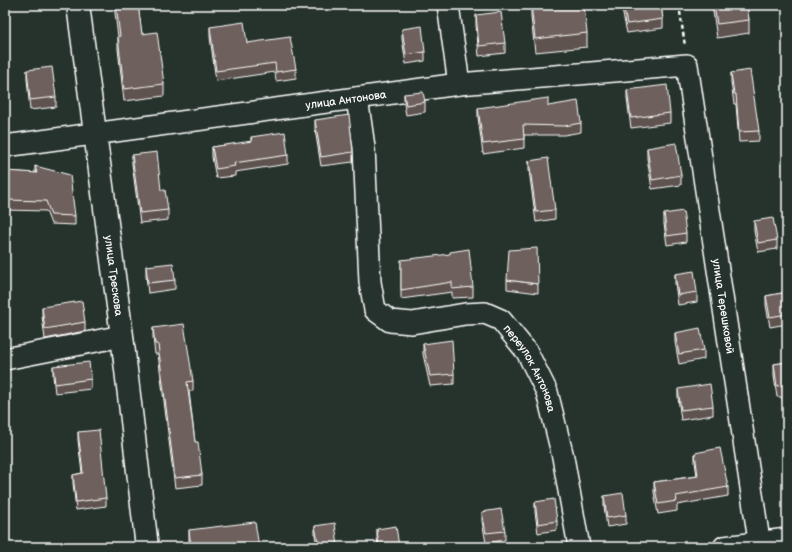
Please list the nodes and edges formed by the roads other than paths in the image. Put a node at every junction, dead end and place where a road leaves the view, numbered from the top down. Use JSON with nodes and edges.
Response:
{"nodes":[{"id":1,"x":78,"y":5,"type":"edge"},
{"id":2,"x":448,"y":5,"type":"edge"},
{"id":3,"x":687,"y":65,"type":"joint"},
{"id":4,"x":459,"y":84,"type":"junction"},
{"id":5,"x":357,"y":98,"type":"junction"},
{"id":6,"x":95,"y":133,"type":"junction"},
{"id":7,"x":5,"y":146,"type":"edge"},
{"id":8,"x":122,"y":336,"type":"junction"},
{"id":9,"x":5,"y":359,"type":"edge"},
{"id":10,"x":787,"y":539,"type":"edge"},
{"id":11,"x":760,"y":545,"type":"edge"},
{"id":12,"x":147,"y":547,"type":"edge"},
{"id":13,"x":579,"y":547,"type":"edge"},
{"id":14,"x":724,"y":547,"type":"edge"}],
"edges":[{"from":1,"to":6,"type":"main road","name":"улица Трескова"},
{"from":2,"to":4,"type":"street"},
{"from":3,"to":4,"type":"street","name":"улица Антонова"},
{"from":3,"to":11,"type":"street","name":"улица Терешковой"},
{"from":4,"to":5,"type":"street","name":"улица Антонова"},
{"from":5,"to":6,"type":"street","name":"улица Антонова"},
{"from":5,"to":13,"type":"street","name":"переулок Антонова"},
{"from":6,"to":7,"type":"street","name":"улица Антонова"},
{"from":6,"to":8,"type":"main road","name":"улица Трескова"},
{"from":8,"to":9,"type":"street"},
{"from":8,"to":12,"type":"main road","name":"улица Трескова"},
{"from":10,"to":11,"type":"street"},
{"from":11,"to":14,"type":"street"}]}
